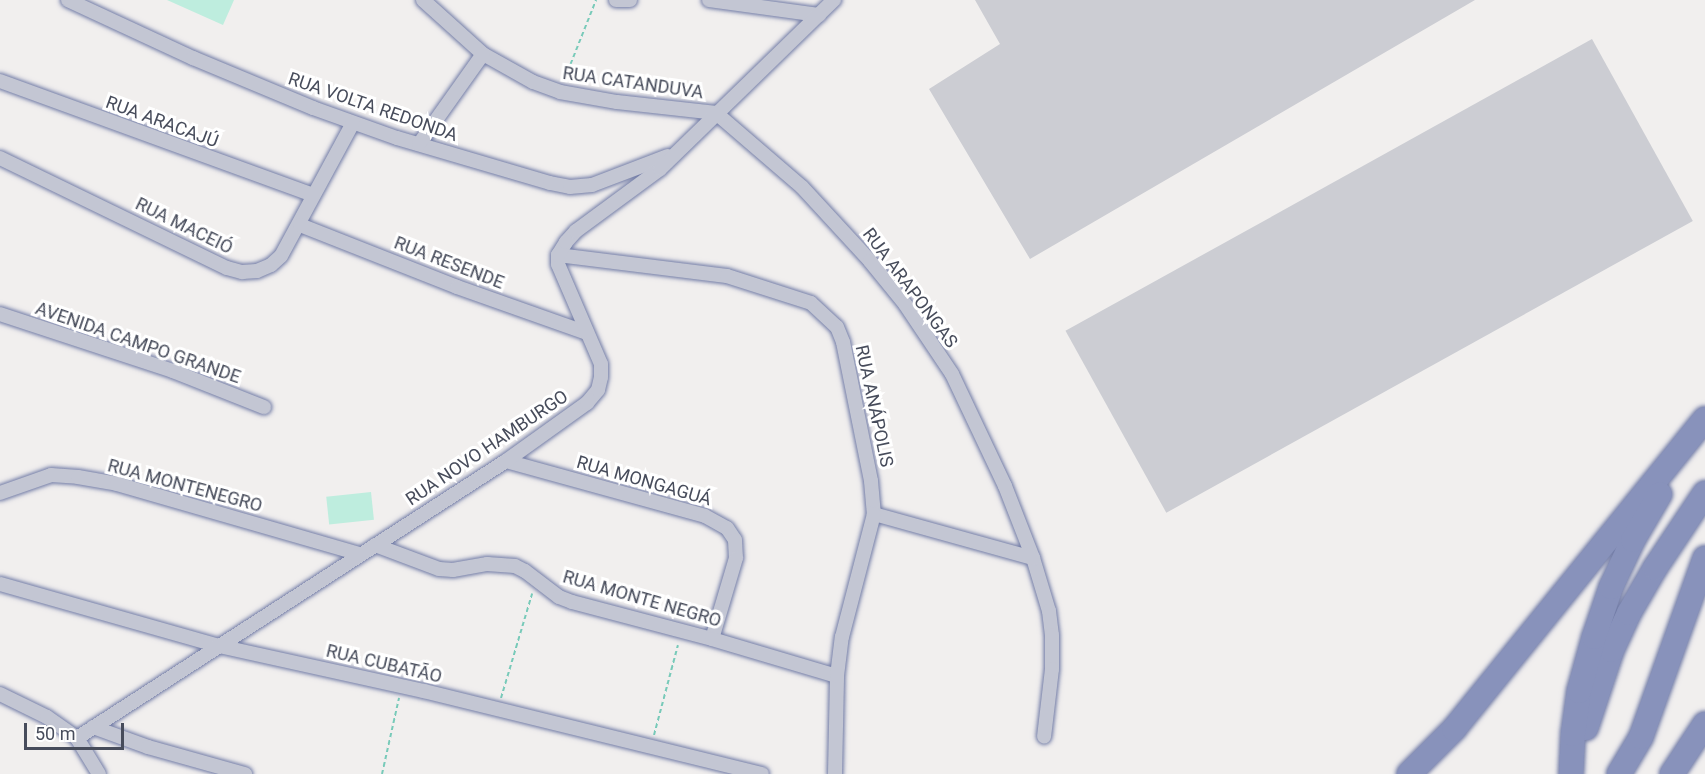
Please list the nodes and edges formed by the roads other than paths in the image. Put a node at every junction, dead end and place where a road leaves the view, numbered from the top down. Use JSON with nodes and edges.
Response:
{"nodes":[{"id":1,"x":68,"y":0,"type":"edge"},
{"id":2,"x":423,"y":0,"type":"edge"},
{"id":3,"x":616,"y":0,"type":"edge"},
{"id":4,"x":630,"y":0,"type":"edge"},
{"id":5,"x":709,"y":0,"type":"edge"},
{"id":6,"x":834,"y":0,"type":"edge"},
{"id":7,"x":819,"y":15,"type":"junction"},
{"id":8,"x":483,"y":54,"type":"junction"},
{"id":9,"x":0,"y":81,"type":"edge"},
{"id":10,"x":716,"y":113,"type":"junction"},
{"id":11,"x":353,"y":123,"type":"junction"},
{"id":12,"x":419,"y":144,"type":"junction"},
{"id":13,"x":676,"y":153,"type":"junction"},
{"id":14,"x":0,"y":158,"type":"edge"},
{"id":15,"x":313,"y":195,"type":"junction"},
{"id":16,"x":300,"y":225,"type":"junction"},
{"id":17,"x":558,"y":255,"type":"junction"},
{"id":18,"x":0,"y":314,"type":"edge"},
{"id":19,"x":587,"y":333,"type":"junction"},
{"id":20,"x":264,"y":407,"type":"dead end"},
{"id":21,"x":1705,"y":419,"type":"edge"},
{"id":22,"x":1705,"y":427,"type":"edge"},
{"id":23,"x":506,"y":460,"type":"junction"},
{"id":24,"x":0,"y":493,"type":"edge"},
{"id":25,"x":1705,"y":493,"type":"edge"},
{"id":26,"x":874,"y":514,"type":"junction"},
{"id":27,"x":375,"y":545,"type":"junction"},
{"id":28,"x":359,"y":554,"type":"junction"},
{"id":29,"x":1033,"y":558,"type":"junction"},
{"id":30,"x":1705,"y":558,"type":"edge"},
{"id":31,"x":0,"y":584,"type":"edge"},
{"id":32,"x":712,"y":639,"type":"junction"},
{"id":33,"x":219,"y":646,"type":"junction"},
{"id":34,"x":837,"y":676,"type":"junction"},
{"id":35,"x":0,"y":694,"type":"edge"},
{"id":36,"x":1705,"y":724,"type":"edge"},
{"id":37,"x":93,"y":727,"type":"junction"},
{"id":38,"x":1044,"y":737,"type":"dead end"},
{"id":39,"x":77,"y":738,"type":"junction"},
{"id":40,"x":205,"y":769,"type":"edge"},
{"id":41,"x":99,"y":774,"type":"edge"},
{"id":42,"x":245,"y":774,"type":"edge"},
{"id":43,"x":762,"y":774,"type":"edge"},
{"id":44,"x":835,"y":774,"type":"edge"},
{"id":45,"x":1409,"y":774,"type":"edge"},
{"id":46,"x":1571,"y":774,"type":"edge"},
{"id":47,"x":1576,"y":774,"type":"edge"},
{"id":48,"x":1619,"y":774,"type":"edge"},
{"id":49,"x":1672,"y":774,"type":"edge"}],
"edges":[{"from":1,"to":11,"type":"street","name":"RUA VOLTA REDONDA"},
{"from":2,"to":8,"type":"street","name":"RUA CATANDUVA"},
{"from":3,"to":4,"type":"street"},
{"from":5,"to":7,"type":"street"},
{"from":6,"to":7,"type":"street"},
{"from":7,"to":10,"type":"street"},
{"from":8,"to":10,"type":"street","name":"RUA CATANDUVA"},
{"from":8,"to":12,"type":"street"},
{"from":9,"to":15,"type":"street","name":"RUA ARACAJÚ"},
{"from":10,"to":13,"type":"street"},
{"from":10,"to":29,"type":"street","name":"RUA ARAPONGAS"},
{"from":11,"to":12,"type":"street","name":"RUA VOLTA REDONDA"},
{"from":11,"to":15,"type":"street","name":"RUA MACEIÓ"},
{"from":12,"to":13,"type":"street","name":"RUA VOLTA REDONDA"},
{"from":13,"to":17,"type":"street"},
{"from":14,"to":16,"type":"street","name":"RUA MACEIÓ"},
{"from":15,"to":16,"type":"street","name":"RUA MACEIÓ"},
{"from":16,"to":19,"type":"street","name":"RUA RESENDE"},
{"from":17,"to":19,"type":"street","name":"RUA NOVO HAMBURGO"},
{"from":17,"to":26,"type":"street","name":"RUA ANÁPOLIS"},
{"from":18,"to":20,"type":"street","name":"AVENIDA CAMPO GRANDE"},
{"from":19,"to":23,"type":"street","name":"RUA NOVO HAMBURGO"},
{"from":21,"to":45,"type":"highway"},
{"from":22,"to":46,"type":"highway"},
{"from":23,"to":27,"type":"street","name":"RUA NOVO HAMBURGO"},
{"from":23,"to":32,"type":"street","name":"RUA MONGAGUÁ"},
{"from":24,"to":28,"type":"street","name":"RUA MONTENEGRO"},
{"from":25,"to":47,"type":"highway"},
{"from":26,"to":29,"type":"street"},
{"from":26,"to":34,"type":"street","name":"RUA ANÁPOLIS"},
{"from":27,"to":28,"type":"street","name":"RUA NOVO HAMBURGO"},
{"from":27,"to":32,"type":"street","name":"RUA MONTE NEGRO"},
{"from":28,"to":33,"type":"street","name":"RUA NOVO HAMBURGO"},
{"from":29,"to":38,"type":"street","name":"RUA ARAPONGAS"},
{"from":30,"to":48,"type":"highway"},
{"from":31,"to":33,"type":"street","name":"RUA CUBATÃO"},
{"from":32,"to":34,"type":"street","name":"RUA MONTE NEGRO"},
{"from":33,"to":37,"type":"street","name":"RUA NOVO HAMBURGO"},
{"from":33,"to":43,"type":"street","name":"RUA CUBATÃO"},
{"from":34,"to":44,"type":"street","name":"RUA ANÁPOLIS"},
{"from":35,"to":39,"type":"street"},
{"from":36,"to":49,"type":"highway"},
{"from":37,"to":39,"type":"street","name":"RUA NOVO HAMBURGO"},
{"from":37,"to":40,"type":"street"},
{"from":39,"to":41,"type":"street"},
{"from":40,"to":42,"type":"street"}]}
